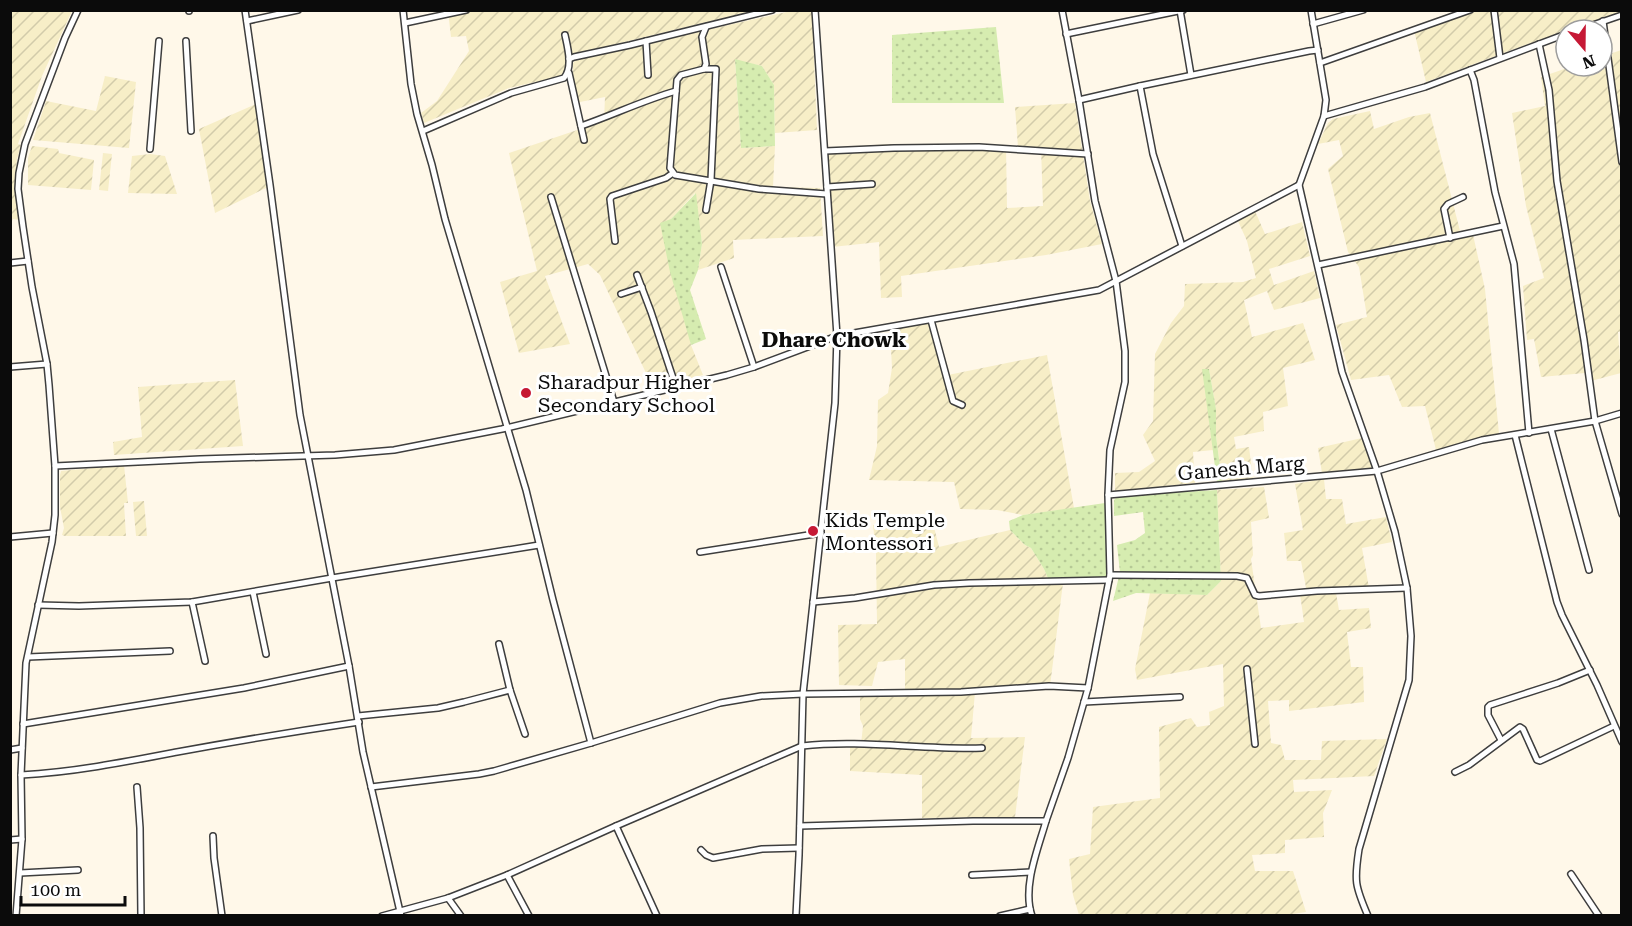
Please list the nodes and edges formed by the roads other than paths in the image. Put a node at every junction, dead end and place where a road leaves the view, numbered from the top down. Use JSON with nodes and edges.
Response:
{"nodes":[{"id":1,"x":78,"y":10,"type":"edge"},
{"id":2,"x":245,"y":10,"type":"edge"},
{"id":3,"x":298,"y":10,"type":"edge"},
{"id":4,"x":404,"y":10,"type":"edge"},
{"id":5,"x":466,"y":10,"type":"edge"},
{"id":6,"x":772,"y":10,"type":"edge"},
{"id":7,"x":815,"y":10,"type":"edge"},
{"id":8,"x":1062,"y":10,"type":"edge"},
{"id":9,"x":1311,"y":10,"type":"edge"},
{"id":10,"x":1363,"y":10,"type":"edge"},
{"id":11,"x":1470,"y":10,"type":"edge"},
{"id":12,"x":1494,"y":10,"type":"edge"},
{"id":13,"x":1181,"y":11,"type":"edge"},
{"id":14,"x":247,"y":21,"type":"junction"},
{"id":15,"x":405,"y":23,"type":"junction"},
{"id":16,"x":1313,"y":24,"type":"junction"},
{"id":17,"x":706,"y":27,"type":"junction"},
{"id":18,"x":1066,"y":34,"type":"junction"},
{"id":19,"x":566,"y":35,"type":"dead end"},
{"id":20,"x":1554,"y":38,"type":"edge"},
{"id":21,"x":159,"y":41,"type":"dead end"},
{"id":22,"x":186,"y":41,"type":"dead end"},
{"id":23,"x":646,"y":41,"type":"junction"},
{"id":24,"x":1539,"y":44,"type":"junction"},
{"id":25,"x":1318,"y":50,"type":"junction"},
{"id":26,"x":1500,"y":58,"type":"junction"},
{"id":27,"x":569,"y":59,"type":"junction"},
{"id":28,"x":1320,"y":63,"type":"junction"},
{"id":29,"x":704,"y":69,"type":"junction"},
{"id":30,"x":1470,"y":70,"type":"junction"},
{"id":31,"x":569,"y":73,"type":"junction"},
{"id":32,"x":648,"y":75,"type":"dead end"},
{"id":33,"x":1191,"y":75,"type":"junction"},
{"id":34,"x":1611,"y":78,"type":"edge"},
{"id":35,"x":1140,"y":86,"type":"junction"},
{"id":36,"x":676,"y":91,"type":"junction"},
{"id":37,"x":1079,"y":100,"type":"junction"},
{"id":38,"x":1324,"y":117,"type":"junction"},
{"id":39,"x":581,"y":126,"type":"junction"},
{"id":40,"x":191,"y":131,"type":"dead end"},
{"id":41,"x":423,"y":131,"type":"junction"},
{"id":42,"x":584,"y":140,"type":"dead end"},
{"id":43,"x":150,"y":148,"type":"dead end"},
{"id":44,"x":825,"y":151,"type":"junction"},
{"id":45,"x":1088,"y":154,"type":"junction"},
{"id":46,"x":1622,"y":162,"type":"edge"},
{"id":47,"x":673,"y":173,"type":"junction"},
{"id":48,"x":711,"y":182,"type":"junction"},
{"id":49,"x":872,"y":184,"type":"dead end"},
{"id":50,"x":1299,"y":185,"type":"junction"},
{"id":51,"x":827,"y":187,"type":"junction"},
{"id":52,"x":827,"y":194,"type":"junction"},
{"id":53,"x":551,"y":197,"type":"dead end"},
{"id":54,"x":1463,"y":197,"type":"dead end"},
{"id":55,"x":706,"y":210,"type":"dead end"},
{"id":56,"x":1503,"y":226,"type":"junction"},
{"id":57,"x":1450,"y":238,"type":"junction"},
{"id":58,"x":615,"y":241,"type":"dead end"},
{"id":59,"x":1182,"y":246,"type":"junction"},
{"id":60,"x":28,"y":261,"type":"junction"},
{"id":61,"x":10,"y":263,"type":"edge"},
{"id":62,"x":1318,"y":265,"type":"junction"},
{"id":63,"x":721,"y":267,"type":"dead end"},
{"id":64,"x":637,"y":275,"type":"dead end"},
{"id":65,"x":1116,"y":281,"type":"junction"},
{"id":66,"x":642,"y":287,"type":"junction"},
{"id":67,"x":621,"y":294,"type":"dead end"},
{"id":68,"x":931,"y":320,"type":"junction"},
{"id":69,"x":837,"y":336,"type":"junction"},
{"id":70,"x":47,"y":364,"type":"junction"},
{"id":71,"x":10,"y":367,"type":"edge"},
{"id":72,"x":754,"y":367,"type":"junction"},
{"id":73,"x":676,"y":387,"type":"junction"},
{"id":74,"x":614,"y":402,"type":"junction"},
{"id":75,"x":962,"y":405,"type":"dead end"},
{"id":76,"x":1622,"y":412,"type":"edge"},
{"id":77,"x":1595,"y":421,"type":"junction"},
{"id":78,"x":508,"y":428,"type":"junction"},
{"id":79,"x":1551,"y":429,"type":"junction"},
{"id":80,"x":1529,"y":433,"type":"junction"},
{"id":81,"x":1515,"y":435,"type":"junction"},
{"id":82,"x":308,"y":456,"type":"junction"},
{"id":83,"x":55,"y":466,"type":"junction"},
{"id":84,"x":1377,"y":471,"type":"junction"},
{"id":85,"x":1108,"y":495,"type":"junction"},
{"id":86,"x":1622,"y":514,"type":"edge"},
{"id":87,"x":821,"y":533,"type":"junction"},
{"id":88,"x":53,"y":534,"type":"junction"},
{"id":89,"x":10,"y":537,"type":"edge"},
{"id":90,"x":539,"y":545,"type":"junction"},
{"id":91,"x":700,"y":552,"type":"dead end"},
{"id":92,"x":1589,"y":570,"type":"dead end"},
{"id":93,"x":1110,"y":577,"type":"junction"},
{"id":94,"x":332,"y":578,"type":"junction"},
{"id":95,"x":1407,"y":588,"type":"junction"},
{"id":96,"x":253,"y":592,"type":"junction"},
{"id":97,"x":192,"y":602,"type":"junction"},
{"id":98,"x":813,"y":602,"type":"junction"},
{"id":99,"x":38,"y":605,"type":"junction"},
{"id":100,"x":499,"y":644,"type":"dead end"},
{"id":101,"x":171,"y":651,"type":"dead end"},
{"id":102,"x":266,"y":654,"type":"dead end"},
{"id":103,"x":28,"y":657,"type":"junction"},
{"id":104,"x":205,"y":661,"type":"dead end"},
{"id":105,"x":350,"y":666,"type":"junction"},
{"id":106,"x":1247,"y":669,"type":"dead end"},
{"id":107,"x":1590,"y":670,"type":"junction"},
{"id":108,"x":1088,"y":688,"type":"junction"},
{"id":109,"x":510,"y":690,"type":"junction"},
{"id":110,"x":803,"y":694,"type":"junction"},
{"id":111,"x":1180,"y":697,"type":"dead end"},
{"id":112,"x":1084,"y":702,"type":"junction"},
{"id":113,"x":358,"y":719,"type":"junction"},
{"id":114,"x":23,"y":724,"type":"junction"},
{"id":115,"x":1614,"y":726,"type":"junction"},
{"id":116,"x":525,"y":734,"type":"dead end"},
{"id":117,"x":1502,"y":741,"type":"junction"},
{"id":118,"x":1622,"y":742,"type":"edge"},
{"id":119,"x":591,"y":743,"type":"junction"},
{"id":120,"x":1255,"y":744,"type":"dead end"},
{"id":121,"x":802,"y":746,"type":"junction"},
{"id":122,"x":22,"y":748,"type":"junction"},
{"id":123,"x":982,"y":748,"type":"dead end"},
{"id":124,"x":10,"y":750,"type":"edge"},
{"id":125,"x":1455,"y":772,"type":"dead end"},
{"id":126,"x":21,"y":775,"type":"junction"},
{"id":127,"x":137,"y":787,"type":"dead end"},
{"id":128,"x":371,"y":788,"type":"junction"},
{"id":129,"x":1046,"y":822,"type":"junction"},
{"id":130,"x":616,"y":826,"type":"junction"},
{"id":131,"x":800,"y":826,"type":"junction"},
{"id":132,"x":213,"y":836,"type":"dead end"},
{"id":133,"x":22,"y":839,"type":"junction"},
{"id":134,"x":10,"y":840,"type":"edge"},
{"id":135,"x":799,"y":848,"type":"junction"},
{"id":136,"x":701,"y":850,"type":"dead end"},
{"id":137,"x":78,"y":870,"type":"dead end"},
{"id":138,"x":1031,"y":872,"type":"junction"},
{"id":139,"x":20,"y":873,"type":"junction"},
{"id":140,"x":1571,"y":874,"type":"dead end"},
{"id":141,"x":507,"y":875,"type":"junction"},
{"id":142,"x":972,"y":875,"type":"dead end"},
{"id":143,"x":448,"y":898,"type":"junction"},
{"id":144,"x":1031,"y":912,"type":"edge"},
{"id":145,"x":400,"y":913,"type":"edge"},
{"id":146,"x":16,"y":915,"type":"edge"},
{"id":147,"x":141,"y":915,"type":"edge"},
{"id":148,"x":222,"y":915,"type":"edge"},
{"id":149,"x":382,"y":915,"type":"edge"},
{"id":150,"x":461,"y":915,"type":"edge"},
{"id":151,"x":530,"y":915,"type":"edge"},
{"id":152,"x":657,"y":915,"type":"edge"},
{"id":153,"x":796,"y":915,"type":"edge"},
{"id":154,"x":1000,"y":915,"type":"edge"},
{"id":155,"x":1368,"y":915,"type":"edge"},
{"id":156,"x":1599,"y":915,"type":"edge"}],
"edges":[{"from":1,"to":60,"type":"street"},
{"from":2,"to":14,"type":"street"},
{"from":3,"to":14,"type":"street"},
{"from":4,"to":15,"type":"street"},
{"from":5,"to":15,"type":"street"},
{"from":6,"to":17,"type":"street"},
{"from":7,"to":44,"type":"street"},
{"from":8,"to":18,"type":"street"},
{"from":9,"to":16,"type":"street"},
{"from":10,"to":16,"type":"street"},
{"from":11,"to":28,"type":"street"},
{"from":12,"to":26,"type":"street"},
{"from":13,"to":18,"type":"street"},
{"from":13,"to":33,"type":"street"},
{"from":14,"to":82,"type":"street"},
{"from":15,"to":41,"type":"street"},
{"from":16,"to":25,"type":"street"},
{"from":17,"to":23,"type":"street"},
{"from":17,"to":29,"type":"street"},
{"from":18,"to":37,"type":"street"},
{"from":19,"to":27,"type":"street"},
{"from":20,"to":24,"type":"street"},
{"from":21,"to":43,"type":"street"},
{"from":22,"to":40,"type":"street"},
{"from":23,"to":27,"type":"street"},
{"from":23,"to":32,"type":"street"},
{"from":24,"to":26,"type":"street"},
{"from":24,"to":77,"type":"street"},
{"from":25,"to":28,"type":"street"},
{"from":25,"to":33,"type":"street"},
{"from":26,"to":30,"type":"street"},
{"from":27,"to":31,"type":"street"},
{"from":28,"to":38,"type":"street"},
{"from":29,"to":36,"type":"street"},
{"from":29,"to":48,"type":"street"},
{"from":30,"to":38,"type":"street"},
{"from":30,"to":56,"type":"street"},
{"from":31,"to":39,"type":"street"},
{"from":31,"to":41,"type":"street"},
{"from":33,"to":35,"type":"street"},
{"from":34,"to":46,"type":"street"},
{"from":35,"to":37,"type":"street"},
{"from":35,"to":59,"type":"street"},
{"from":36,"to":39,"type":"street"},
{"from":36,"to":47,"type":"street"},
{"from":37,"to":45,"type":"street"},
{"from":38,"to":50,"type":"street"},
{"from":39,"to":42,"type":"street"},
{"from":41,"to":78,"type":"street"},
{"from":44,"to":45,"type":"street"},
{"from":44,"to":51,"type":"street"},
{"from":45,"to":65,"type":"street"},
{"from":47,"to":48,"type":"street"},
{"from":47,"to":58,"type":"street"},
{"from":48,"to":52,"type":"street"},
{"from":48,"to":55,"type":"street"},
{"from":49,"to":51,"type":"street"},
{"from":50,"to":59,"type":"street"},
{"from":50,"to":62,"type":"street"},
{"from":51,"to":52,"type":"street"},
{"from":52,"to":69,"type":"street"},
{"from":53,"to":74,"type":"street"},
{"from":54,"to":57,"type":"street"},
{"from":56,"to":57,"type":"street"},
{"from":56,"to":80,"type":"street"},
{"from":57,"to":62,"type":"street"},
{"from":59,"to":65,"type":"street"},
{"from":60,"to":61,"type":"street"},
{"from":60,"to":70,"type":"street"},
{"from":62,"to":84,"type":"street"},
{"from":63,"to":72,"type":"street"},
{"from":64,"to":66,"type":"street"},
{"from":65,"to":68,"type":"street"},
{"from":65,"to":85,"type":"street"},
{"from":66,"to":67,"type":"street"},
{"from":66,"to":73,"type":"street"},
{"from":68,"to":69,"type":"street"},
{"from":68,"to":75,"type":"street"},
{"from":69,"to":72,"type":"street"},
{"from":69,"to":87,"type":"street"},
{"from":70,"to":71,"type":"street"},
{"from":70,"to":83,"type":"street"},
{"from":72,"to":73,"type":"street"},
{"from":73,"to":74,"type":"street"},
{"from":74,"to":78,"type":"street"},
{"from":76,"to":77,"type":"street","name":"Ganesh Marg"},
{"from":77,"to":79,"type":"street","name":"Ganesh Marg"},
{"from":77,"to":86,"type":"street"},
{"from":78,"to":82,"type":"street"},
{"from":78,"to":90,"type":"street"},
{"from":79,"to":80,"type":"street","name":"Ganesh Marg"},
{"from":79,"to":92,"type":"street"},
{"from":80,"to":81,"type":"street","name":"Ganesh Marg"},
{"from":81,"to":84,"type":"street","name":"Ganesh Marg"},
{"from":81,"to":107,"type":"street"},
{"from":82,"to":83,"type":"street"},
{"from":82,"to":94,"type":"street"},
{"from":83,"to":88,"type":"street"},
{"from":84,"to":85,"type":"street","name":"Ganesh Marg"},
{"from":84,"to":95,"type":"street"},
{"from":85,"to":93,"type":"street"},
{"from":87,"to":91,"type":"street"},
{"from":87,"to":98,"type":"street"},
{"from":88,"to":89,"type":"street"},
{"from":88,"to":99,"type":"street"},
{"from":90,"to":94,"type":"street"},
{"from":90,"to":119,"type":"street"},
{"from":93,"to":95,"type":"street"},
{"from":93,"to":98,"type":"street"},
{"from":93,"to":108,"type":"street"},
{"from":94,"to":96,"type":"street"},
{"from":94,"to":105,"type":"street"},
{"from":95,"to":155,"type":"street"},
{"from":96,"to":97,"type":"street"},
{"from":96,"to":102,"type":"street"},
{"from":97,"to":99,"type":"street"},
{"from":97,"to":104,"type":"street"},
{"from":98,"to":110,"type":"street"},
{"from":99,"to":103,"type":"street"},
{"from":100,"to":109,"type":"street"},
{"from":101,"to":103,"type":"street"},
{"from":103,"to":114,"type":"street"},
{"from":105,"to":113,"type":"street"},
{"from":105,"to":114,"type":"street"},
{"from":106,"to":120,"type":"street"},
{"from":107,"to":115,"type":"street"},
{"from":107,"to":117,"type":"street"},
{"from":108,"to":110,"type":"street"},
{"from":108,"to":112,"type":"street"},
{"from":109,"to":113,"type":"street"},
{"from":109,"to":116,"type":"street"},
{"from":110,"to":119,"type":"street"},
{"from":110,"to":121,"type":"street"},
{"from":111,"to":112,"type":"street"},
{"from":112,"to":129,"type":"street"},
{"from":113,"to":126,"type":"street"},
{"from":113,"to":128,"type":"street"},
{"from":114,"to":122,"type":"street"},
{"from":115,"to":117,"type":"street"},
{"from":115,"to":118,"type":"street"},
{"from":117,"to":125,"type":"street"},
{"from":119,"to":128,"type":"street"},
{"from":121,"to":123,"type":"street"},
{"from":121,"to":130,"type":"street"},
{"from":121,"to":131,"type":"street"},
{"from":122,"to":124,"type":"street"},
{"from":122,"to":126,"type":"street"},
{"from":126,"to":133,"type":"street"},
{"from":127,"to":147,"type":"street"},
{"from":128,"to":145,"type":"street"},
{"from":129,"to":131,"type":"street"},
{"from":129,"to":138,"type":"street"},
{"from":130,"to":141,"type":"street"},
{"from":130,"to":152,"type":"street"},
{"from":131,"to":135,"type":"street"},
{"from":132,"to":148,"type":"street"},
{"from":133,"to":134,"type":"street"},
{"from":133,"to":139,"type":"street"},
{"from":135,"to":136,"type":"street"},
{"from":135,"to":153,"type":"street"},
{"from":137,"to":139,"type":"street"},
{"from":138,"to":142,"type":"street"},
{"from":138,"to":144,"type":"street"},
{"from":139,"to":146,"type":"street"},
{"from":140,"to":156,"type":"street"},
{"from":141,"to":143,"type":"street"},
{"from":141,"to":151,"type":"street"},
{"from":143,"to":145,"type":"street"},
{"from":143,"to":150,"type":"street"},
{"from":144,"to":154,"type":"street"},
{"from":145,"to":149,"type":"street"}]}
